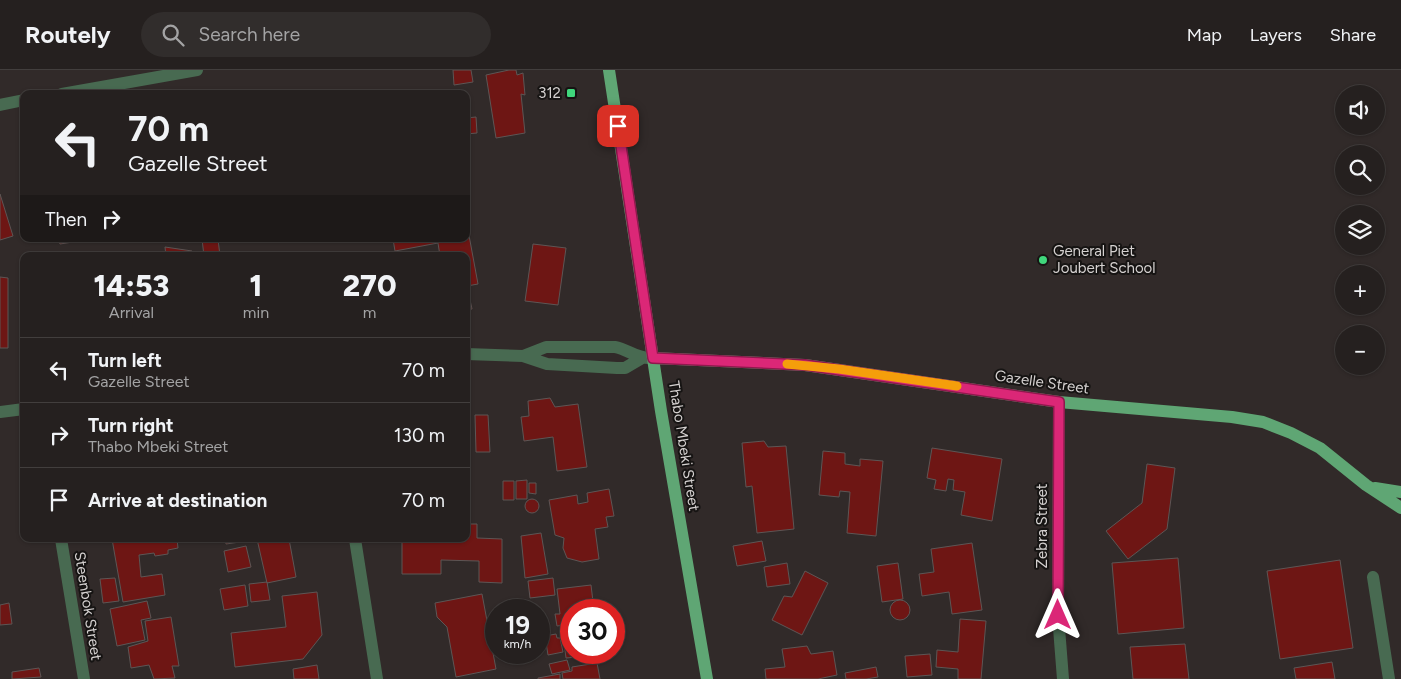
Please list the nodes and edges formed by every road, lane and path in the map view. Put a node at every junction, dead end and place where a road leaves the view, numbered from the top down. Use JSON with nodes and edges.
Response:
{"nodes":[{"id":1,"x":197,"y":70,"type":"edge"},
{"id":2,"x":609,"y":70,"type":"edge"},
{"id":3,"x":84,"y":90,"type":"edge"},
{"id":4,"x":20,"y":101,"type":"edge"},
{"id":5,"x":0,"y":105,"type":"edge"},
{"id":6,"x":470,"y":354,"type":"edge"},
{"id":7,"x":522,"y":356,"type":"junction"},
{"id":8,"x":647,"y":358,"type":"junction"},
{"id":9,"x":1059,"y":402,"type":"junction"},
{"id":10,"x":20,"y":409,"type":"edge"},
{"id":11,"x":0,"y":412,"type":"edge"},
{"id":12,"x":1366,"y":485,"type":"junction"},
{"id":13,"x":1401,"y":492,"type":"edge"},
{"id":14,"x":1401,"y":508,"type":"edge"},
{"id":15,"x":61,"y":542,"type":"edge"},
{"id":16,"x":355,"y":542,"type":"edge"},
{"id":17,"x":1373,"y":577,"type":"dead end"},
{"id":18,"x":84,"y":679,"type":"edge"},
{"id":19,"x":376,"y":679,"type":"edge"},
{"id":20,"x":707,"y":679,"type":"edge"},
{"id":21,"x":1063,"y":679,"type":"edge"},
{"id":22,"x":1388,"y":679,"type":"edge"}],
"edges":[{"from":1,"to":3,"type":"street"},
{"from":2,"to":8,"type":"main road","name":"Thabo Mbeki Street"},
{"from":4,"to":5,"type":"street"},
{"from":6,"to":7,"type":"street","name":"Gazelle Street"},
{"from":7,"to":8,"type":"street","name":"Gazelle Street"},
{"from":7,"to":8,"type":"street","name":"Gazelle Street"},
{"from":8,"to":9,"type":"main road","name":"Gazelle Street"},
{"from":8,"to":20,"type":"main road","name":"Thabo Mbeki Street"},
{"from":9,"to":12,"type":"main road","name":"Gazelle Street"},
{"from":9,"to":21,"type":"street","name":"Zebra Street"},
{"from":10,"to":11,"type":"street"},
{"from":12,"to":13,"type":"main road"},
{"from":12,"to":14,"type":"main road","name":"Gazelle Street"},
{"from":15,"to":18,"type":"street","name":"Steenbok Street"},
{"from":16,"to":19,"type":"street"},
{"from":17,"to":22,"type":"street"}]}
